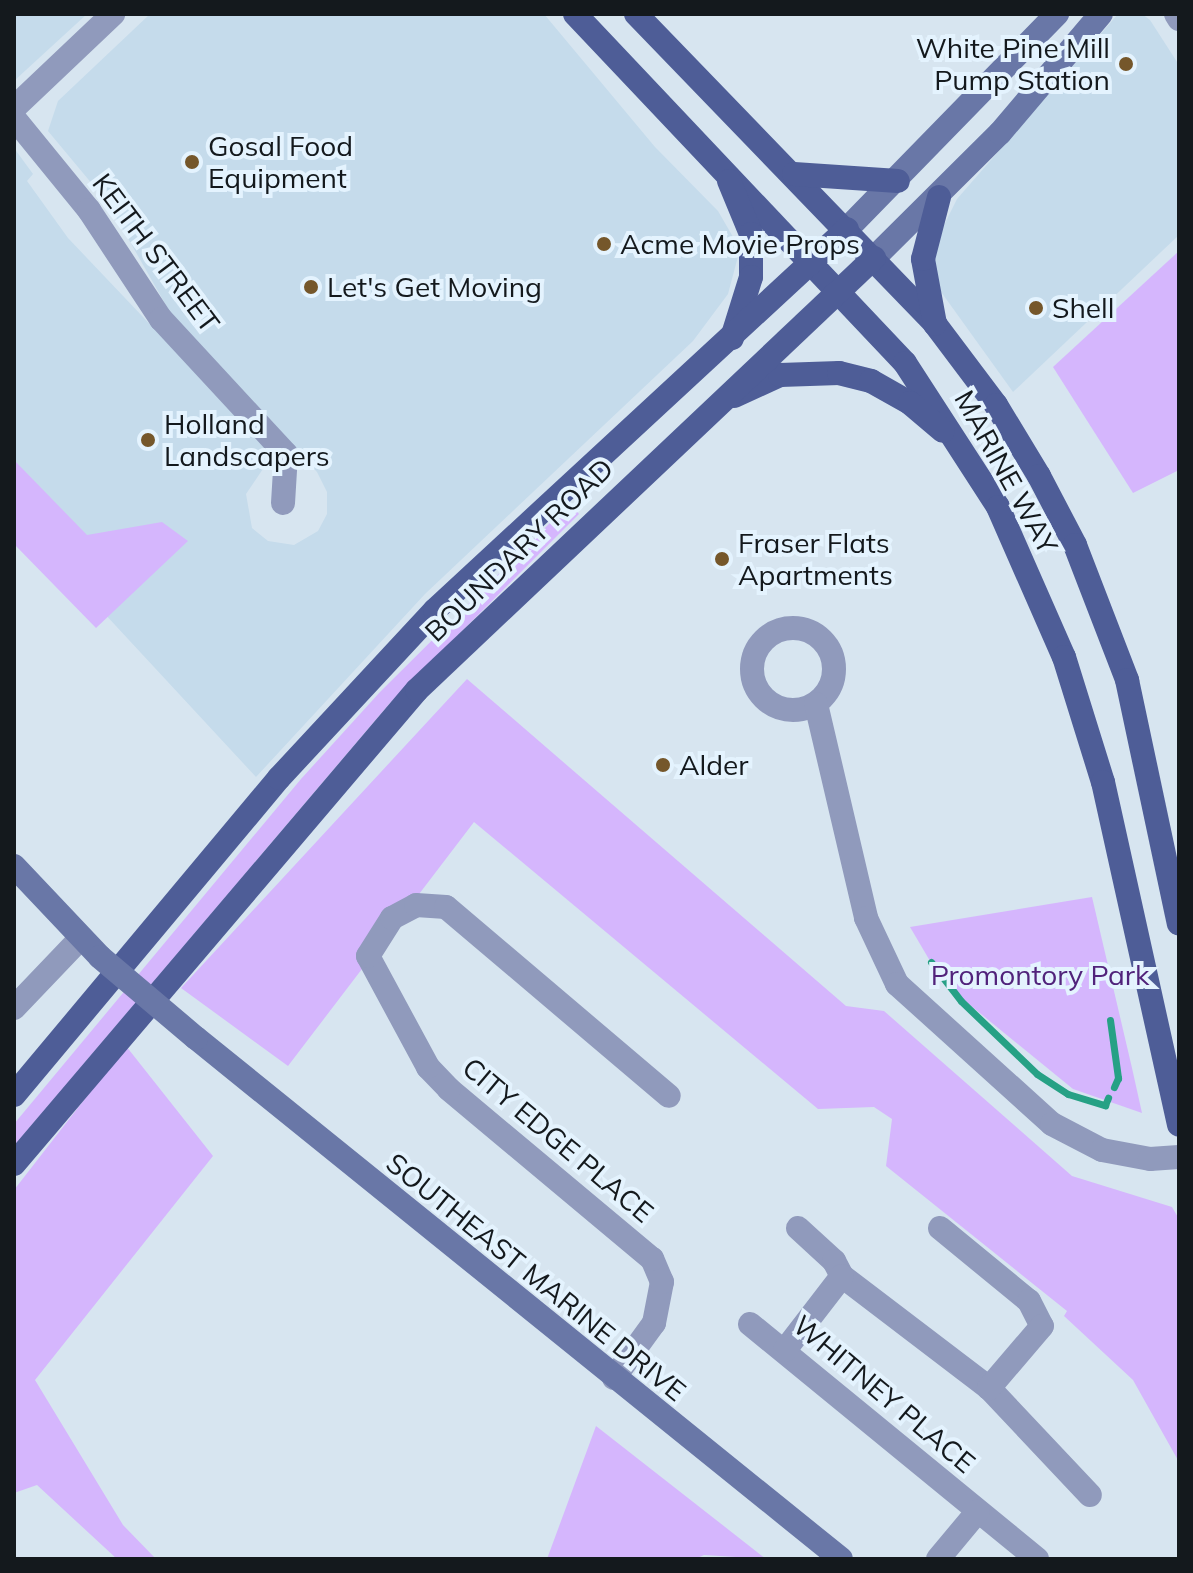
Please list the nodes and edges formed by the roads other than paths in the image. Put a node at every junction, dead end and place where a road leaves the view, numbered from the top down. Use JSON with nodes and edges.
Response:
{"nodes":[{"id":1,"x":113,"y":14,"type":"edge"},
{"id":2,"x":575,"y":14,"type":"edge"},
{"id":3,"x":636,"y":14,"type":"edge"},
{"id":4,"x":1057,"y":14,"type":"edge"},
{"id":5,"x":1101,"y":14,"type":"edge"},
{"id":6,"x":14,"y":108,"type":"edge"},
{"id":7,"x":14,"y":118,"type":"edge"},
{"id":8,"x":724,"y":169,"type":"junction"},
{"id":9,"x":794,"y":174,"type":"junction"},
{"id":10,"x":898,"y":181,"type":"junction"},
{"id":11,"x":939,"y":197,"type":"junction"},
{"id":12,"x":847,"y":229,"type":"junction"},
{"id":13,"x":874,"y":258,"type":"junction"},
{"id":14,"x":813,"y":262,"type":"junction"},
{"id":15,"x":838,"y":290,"type":"junction"},
{"id":16,"x":935,"y":324,"type":"junction"},
{"id":17,"x":731,"y":340,"type":"junction"},
{"id":18,"x":717,"y":404,"type":"junction"},
{"id":19,"x":956,"y":442,"type":"junction"},
{"id":20,"x":283,"y":503,"type":"dead end"},
{"id":21,"x":816,"y":704,"type":"dead end"},
{"id":22,"x":14,"y":866,"type":"edge"},
{"id":23,"x":1179,"y":924,"type":"edge"},
{"id":24,"x":80,"y":939,"type":"junction"},
{"id":25,"x":14,"y":1008,"type":"edge"},
{"id":26,"x":14,"y":1095,"type":"edge"},
{"id":27,"x":669,"y":1096,"type":"dead end"},
{"id":28,"x":1179,"y":1125,"type":"edge"},
{"id":29,"x":1179,"y":1157,"type":"edge"},
{"id":30,"x":14,"y":1164,"type":"edge"},
{"id":31,"x":798,"y":1228,"type":"dead end"},
{"id":32,"x":940,"y":1228,"type":"dead end"},
{"id":33,"x":842,"y":1276,"type":"junction"},
{"id":34,"x":750,"y":1324,"type":"dead end"},
{"id":35,"x":785,"y":1350,"type":"junction"},
{"id":36,"x":614,"y":1378,"type":"junction"},
{"id":37,"x":989,"y":1388,"type":"junction"},
{"id":38,"x":1090,"y":1495,"type":"dead end"},
{"id":39,"x":978,"y":1511,"type":"junction"},
{"id":40,"x":841,"y":1559,"type":"edge"},
{"id":41,"x":938,"y":1559,"type":"edge"},
{"id":42,"x":1037,"y":1559,"type":"edge"}],
"edges":[{"from":1,"to":6,"type":"street"},
{"from":2,"to":8,"type":"main road","name":"MARINE WAY"},
{"from":3,"to":9,"type":"main road","name":"MARINE WAY"},
{"from":4,"to":10,"type":"street","name":"BOUNDARY ROAD"},
{"from":5,"to":11,"type":"street","name":"BOUNDARY ROAD"},
{"from":7,"to":20,"type":"street","name":"KEITH STREET"},
{"from":8,"to":14,"type":"main road","name":"MARINE WAY"},
{"from":8,"to":17,"type":"main road"},
{"from":9,"to":10,"type":"main road"},
{"from":9,"to":12,"type":"main road","name":"MARINE WAY"},
{"from":10,"to":12,"type":"street","name":"BOUNDARY ROAD"},
{"from":11,"to":13,"type":"street","name":"BOUNDARY ROAD"},
{"from":11,"to":16,"type":"main road"},
{"from":12,"to":13,"type":"main road","name":"MARINE WAY"},
{"from":12,"to":14,"type":"main road","name":"BOUNDARY ROAD"},
{"from":13,"to":15,"type":"main road","name":"BOUNDARY ROAD"},
{"from":13,"to":16,"type":"main road","name":"MARINE WAY"},
{"from":14,"to":15,"type":"main road","name":"MARINE WAY"},
{"from":14,"to":17,"type":"main road","name":"BOUNDARY ROAD"},
{"from":15,"to":18,"type":"main road","name":"BOUNDARY ROAD"},
{"from":15,"to":19,"type":"main road","name":"MARINE WAY"},
{"from":16,"to":23,"type":"main road","name":"MARINE WAY"},
{"from":17,"to":26,"type":"main road","name":"BOUNDARY ROAD"},
{"from":18,"to":19,"type":"main road"},
{"from":18,"to":30,"type":"main road","name":"BOUNDARY ROAD"},
{"from":19,"to":28,"type":"main road","name":"MARINE WAY"},
{"from":21,"to":29,"type":"street"},
{"from":22,"to":24,"type":"street","name":"SOUTHEAST MARINE DRIVE"},
{"from":24,"to":25,"type":"street"},
{"from":24,"to":36,"type":"street","name":"SOUTHEAST MARINE DRIVE","bridge":true},
{"from":27,"to":36,"type":"street","name":"CITY EDGE PLACE"},
{"from":31,"to":33,"type":"street"},
{"from":32,"to":37,"type":"street"},
{"from":33,"to":35,"type":"street"},
{"from":33,"to":37,"type":"street"},
{"from":34,"to":35,"type":"street","name":"WHITNEY PLACE"},
{"from":35,"to":39,"type":"street","name":"WHITNEY PLACE"},
{"from":36,"to":40,"type":"street","name":"SOUTHEAST MARINE DRIVE"},
{"from":37,"to":38,"type":"street"},
{"from":39,"to":41,"type":"street","name":"WHITNEY PLACE"},
{"from":39,"to":42,"type":"street","name":"WHITNEY PLACE"}]}
